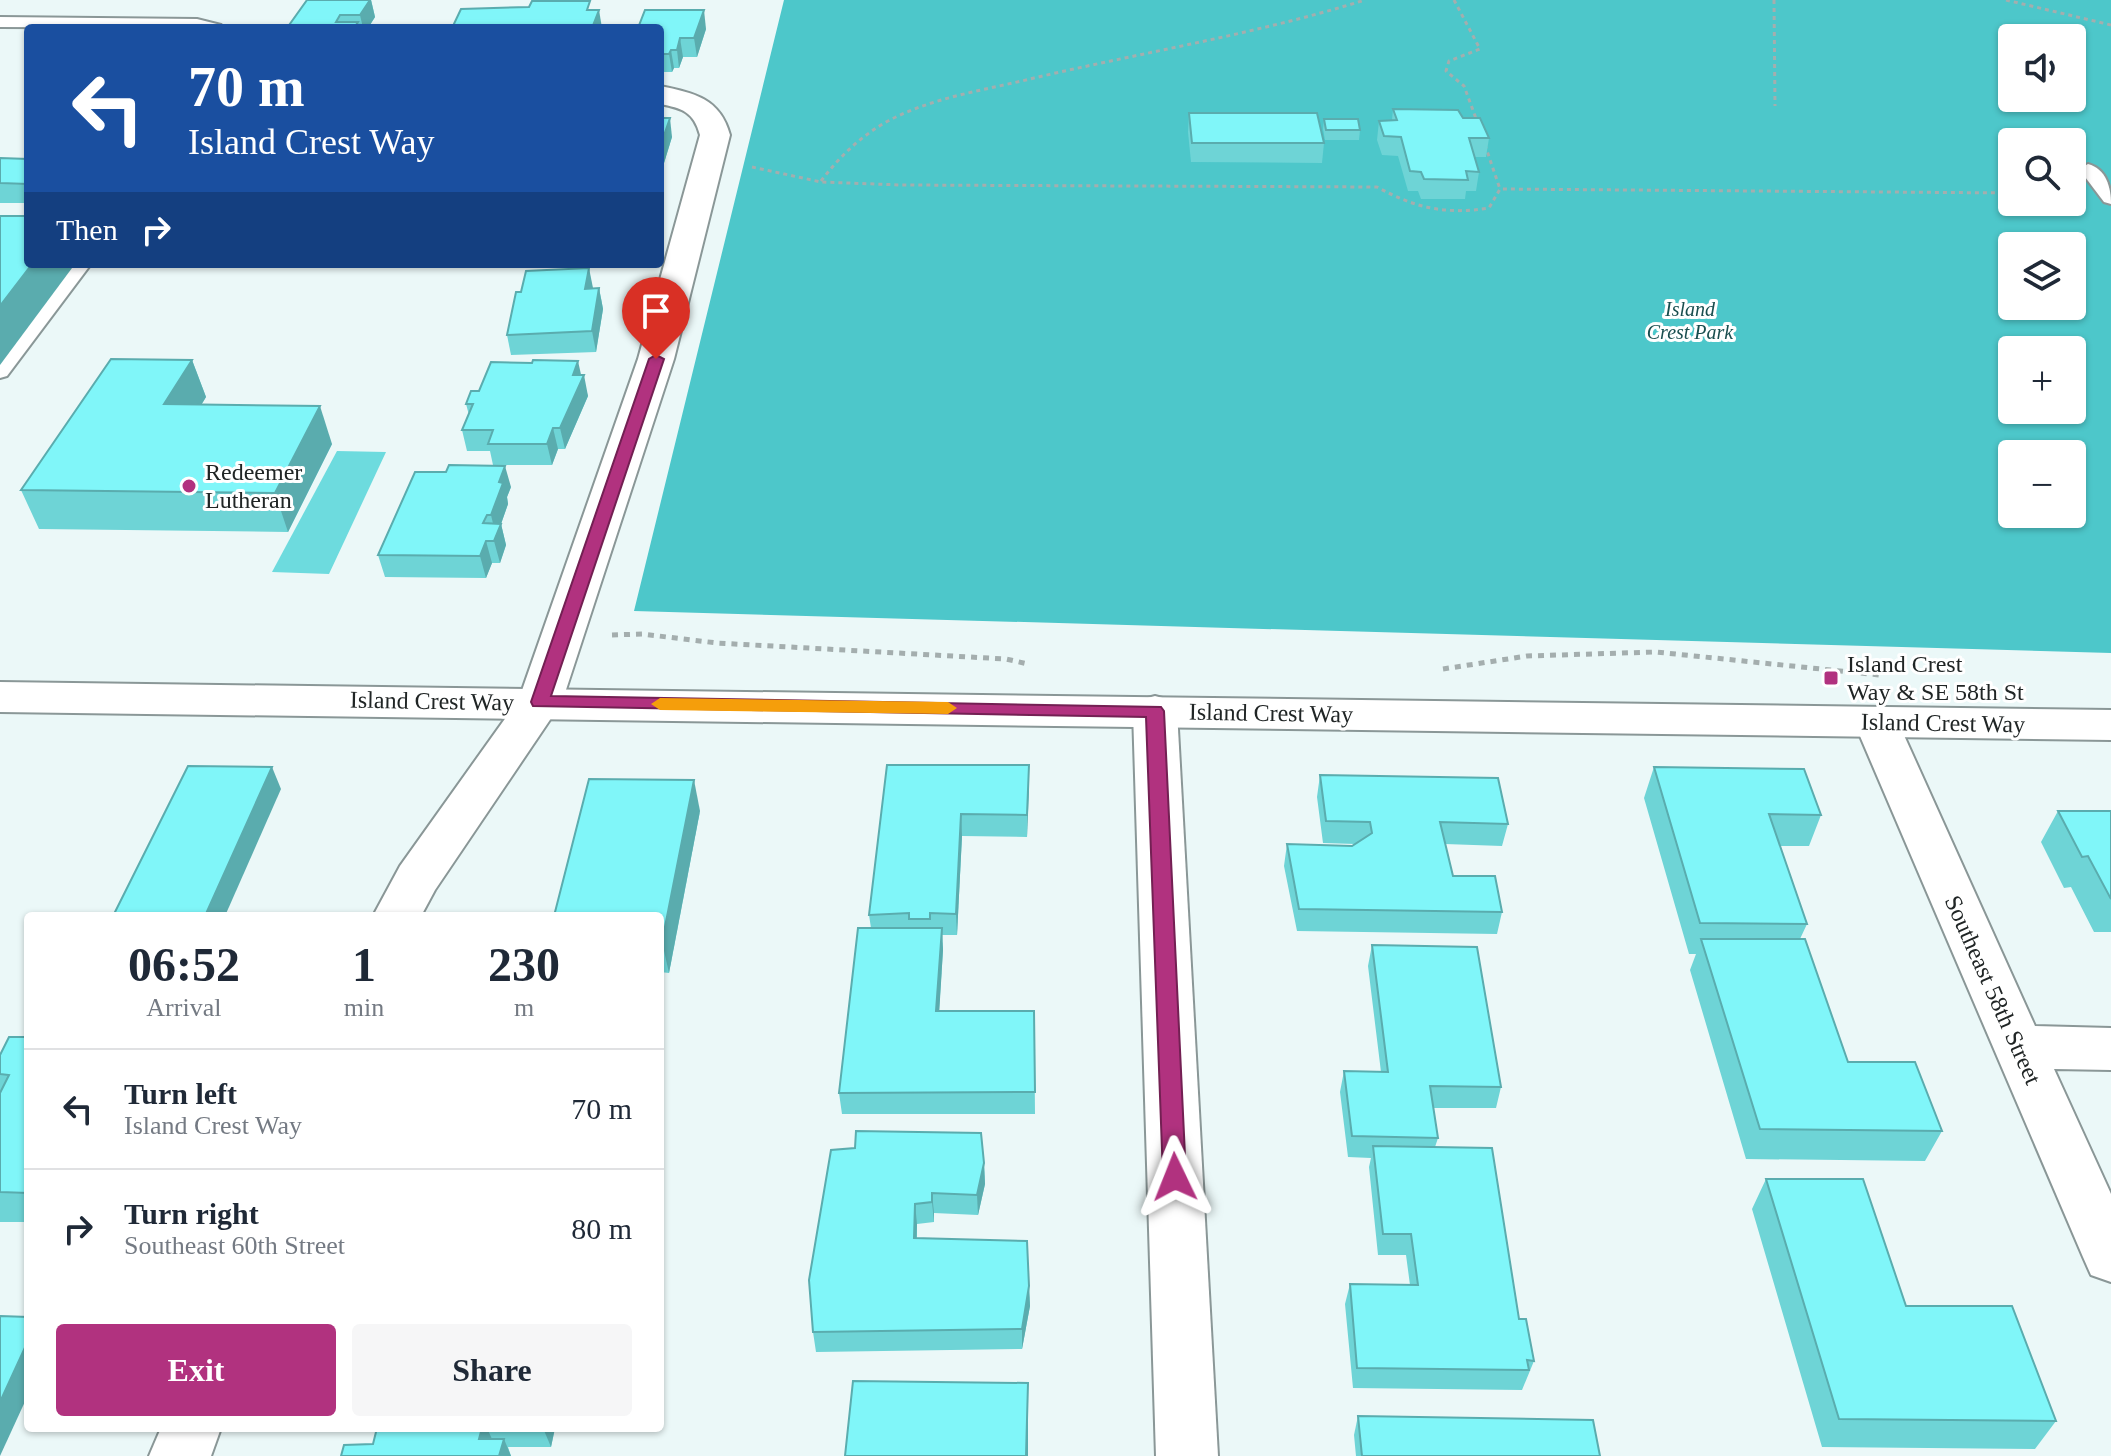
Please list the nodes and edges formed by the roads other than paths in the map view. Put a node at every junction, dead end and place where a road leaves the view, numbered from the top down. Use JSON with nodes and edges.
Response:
{"nodes":[{"id":1,"x":0,"y":22,"type":"edge"},
{"id":2,"x":197,"y":24,"type":"edge"},
{"id":3,"x":664,"y":96,"type":"edge"},
{"id":4,"x":2088,"y":169,"type":"dead end"},
{"id":5,"x":2111,"y":198,"type":"edge"},
{"id":6,"x":78,"y":268,"type":"edge"},
{"id":7,"x":0,"y":372,"type":"edge"},
{"id":8,"x":0,"y":697,"type":"edge"},
{"id":9,"x":1879,"y":698,"type":"junction"},
{"id":10,"x":540,"y":702,"type":"junction"},
{"id":11,"x":1155,"y":711,"type":"junction"},
{"id":12,"x":2111,"y":725,"type":"edge"},
{"id":13,"x":399,"y":912,"type":"edge"},
{"id":14,"x":2019,"y":1047,"type":"junction"},
{"id":15,"x":2111,"y":1049,"type":"edge"},
{"id":16,"x":2111,"y":1257,"type":"edge"},
{"id":17,"x":189,"y":1432,"type":"edge"},
{"id":18,"x":180,"y":1456,"type":"edge"},
{"id":19,"x":1187,"y":1456,"type":"edge"}],
"edges":[{"from":1,"to":2,"type":"lane"},
{"from":3,"to":10,"type":"street"},
{"from":4,"to":5,"type":"lane"},
{"from":6,"to":7,"type":"lane"},
{"from":8,"to":10,"type":"street","name":"Island Crest Way"},
{"from":9,"to":11,"type":"street","name":"Island Crest Way"},
{"from":9,"to":12,"type":"street","name":"Island Crest Way"},
{"from":9,"to":14,"type":"street","name":"Southeast 58th Street"},
{"from":10,"to":11,"type":"street","name":"Island Crest Way"},
{"from":10,"to":13,"type":"street"},
{"from":11,"to":19,"type":"street"},
{"from":14,"to":15,"type":"street"},
{"from":14,"to":16,"type":"street","name":"Southeast 58th Street"},
{"from":17,"to":18,"type":"street"}]}
